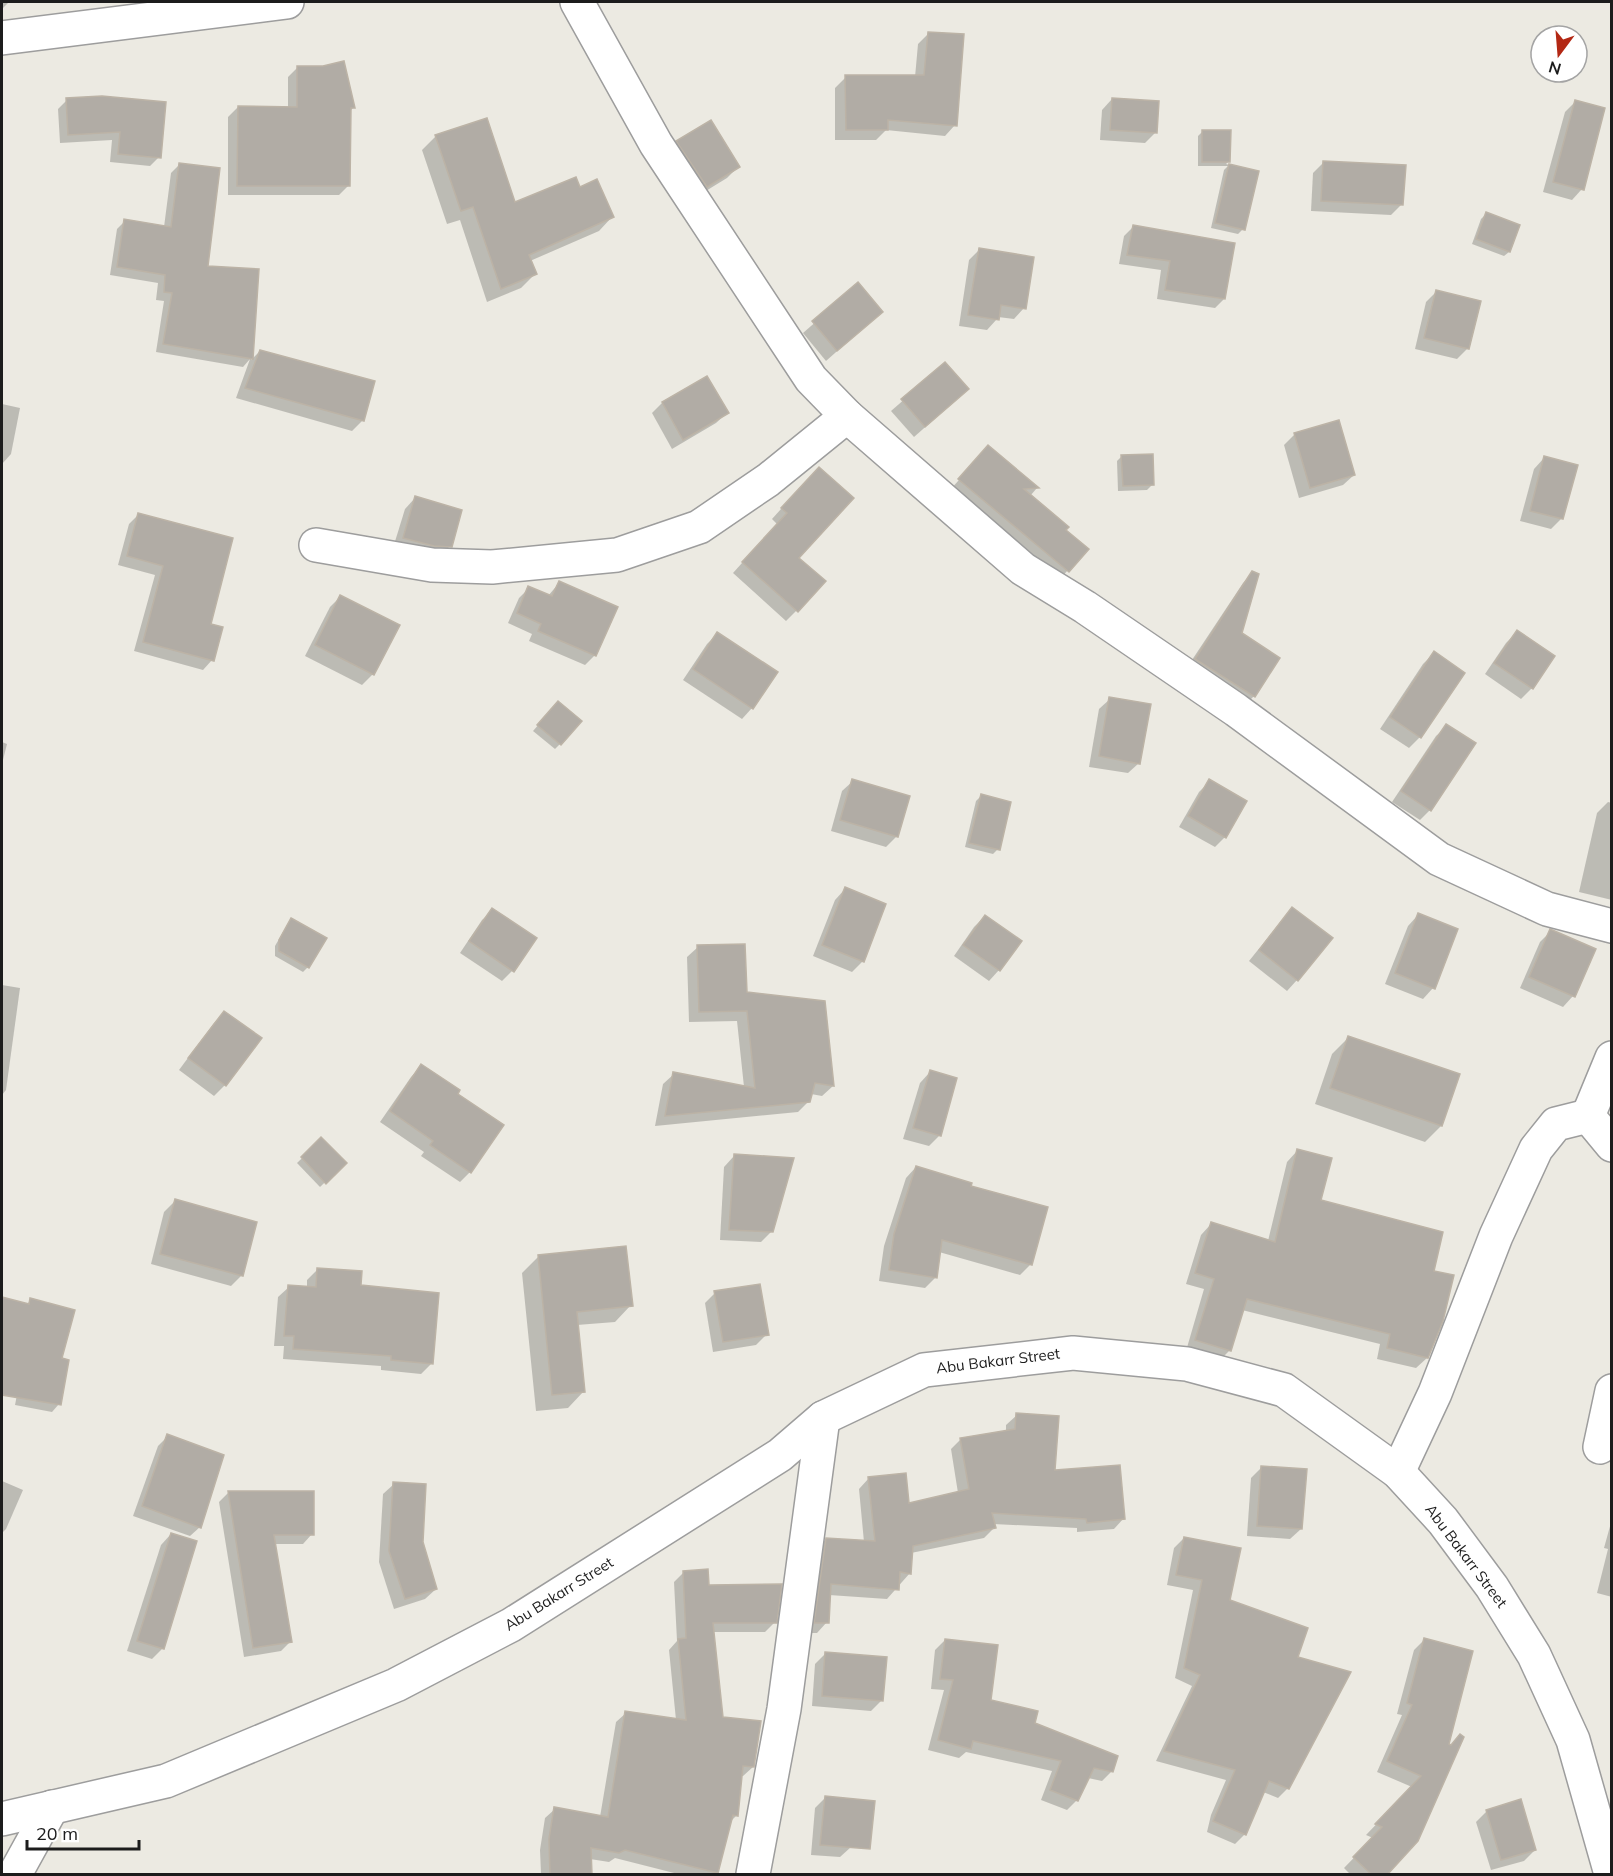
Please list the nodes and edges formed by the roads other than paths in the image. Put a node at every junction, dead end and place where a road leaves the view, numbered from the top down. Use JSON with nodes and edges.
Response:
{"nodes":[{"id":1,"x":287,"y":2,"type":"edge"},
{"id":2,"x":577,"y":2,"type":"edge"},
{"id":3,"x":2,"y":38,"type":"edge"},
{"id":4,"x":847,"y":416,"type":"junction"},
{"id":5,"x":316,"y":545,"type":"dead end"},
{"id":6,"x":1611,"y":926,"type":"edge"},
{"id":7,"x":1611,"y":1058,"type":"edge"},
{"id":8,"x":1588,"y":1116,"type":"junction"},
{"id":9,"x":1611,"y":1145,"type":"edge"},
{"id":10,"x":1611,"y":1391,"type":"edge"},
{"id":11,"x":823,"y":1418,"type":"junction"},
{"id":12,"x":1600,"y":1447,"type":"dead end"},
{"id":13,"x":1398,"y":1472,"type":"junction"},
{"id":14,"x":52,"y":1807,"type":"junction"},
{"id":15,"x":2,"y":1818,"type":"edge"},
{"id":16,"x":15,"y":1875,"type":"edge"},
{"id":17,"x":753,"y":1875,"type":"edge"},
{"id":18,"x":1611,"y":1875,"type":"edge"}],
"edges":[{"from":1,"to":3,"type":"street"},
{"from":2,"to":4,"type":"street"},
{"from":4,"to":5,"type":"street"},
{"from":4,"to":6,"type":"street"},
{"from":7,"to":8,"type":"street"},
{"from":8,"to":9,"type":"street"},
{"from":8,"to":13,"type":"street"},
{"from":10,"to":12,"type":"street"},
{"from":11,"to":13,"type":"street","name":"Abu Bakarr Street"},
{"from":11,"to":14,"type":"street","name":"Abu Bakarr Street"},
{"from":11,"to":17,"type":"street"},
{"from":13,"to":18,"type":"street","name":"Abu Bakarr Street"},
{"from":14,"to":15,"type":"street","name":"Abu Bakarr Street"},
{"from":14,"to":16,"type":"street"}]}
